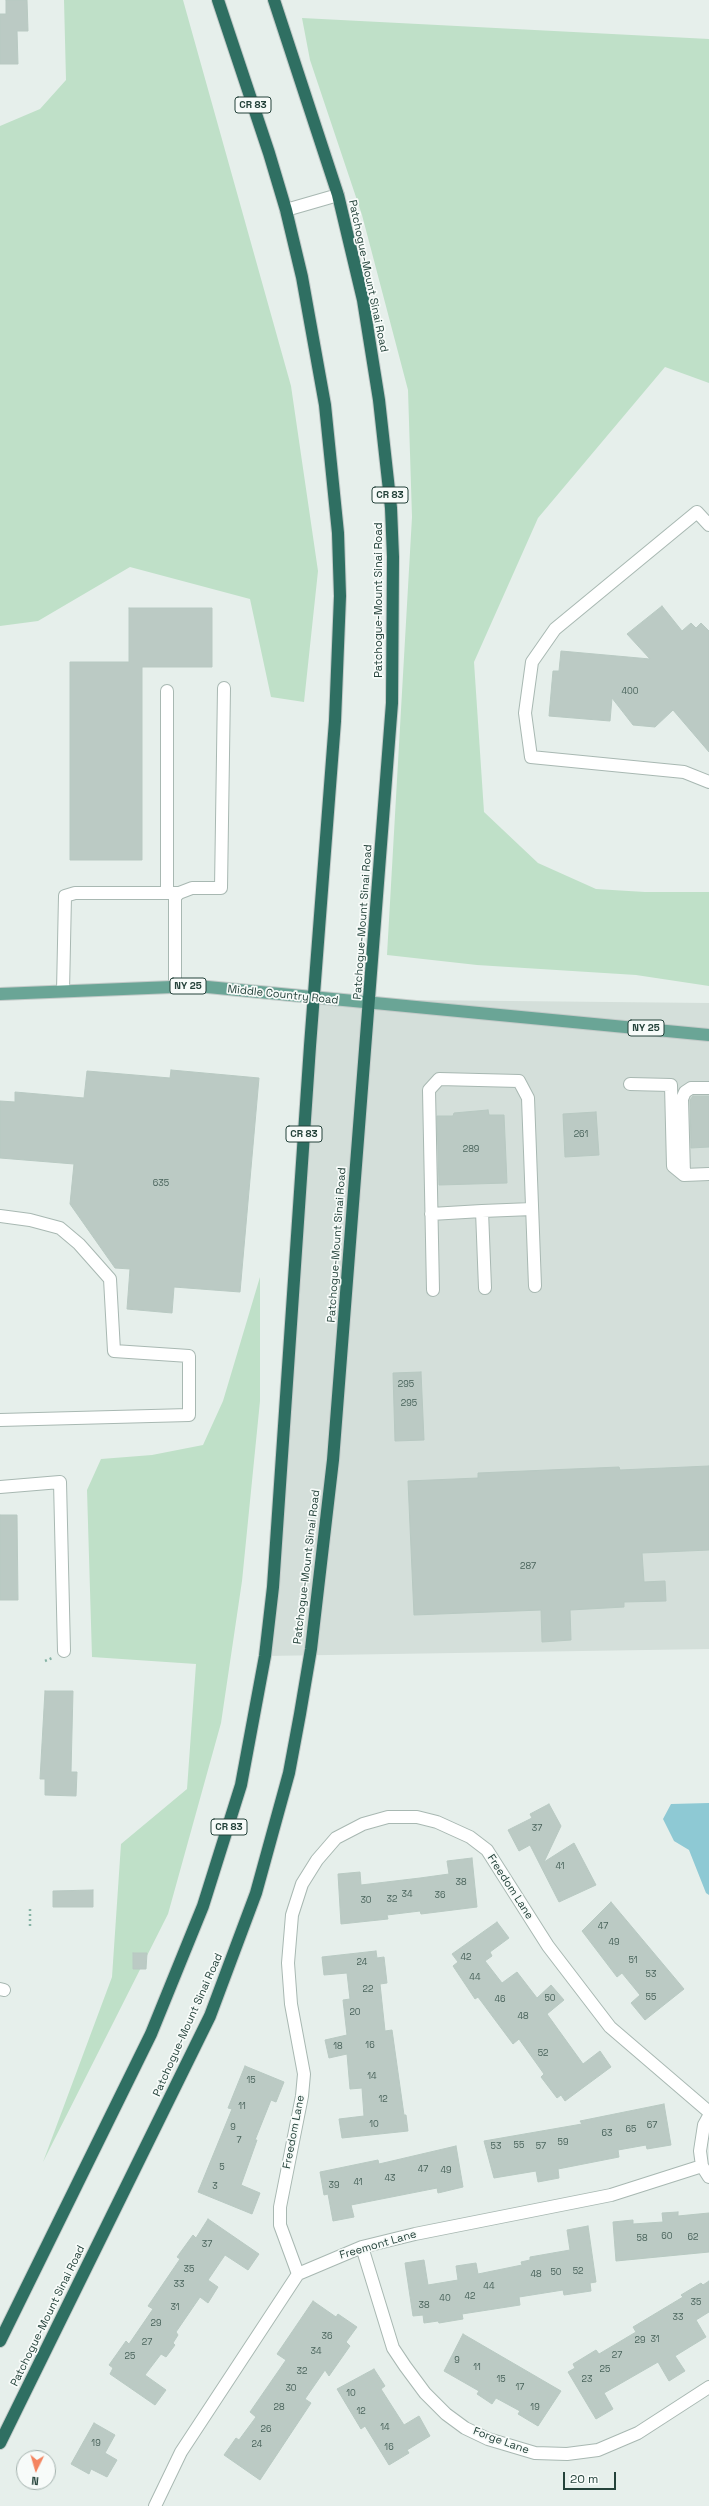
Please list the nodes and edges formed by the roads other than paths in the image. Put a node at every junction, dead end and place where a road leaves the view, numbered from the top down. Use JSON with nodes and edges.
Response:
{"nodes":[{"id":1,"x":218,"y":0,"type":"edge"},
{"id":2,"x":274,"y":0,"type":"edge"},
{"id":3,"x":338,"y":195,"type":"junction"},
{"id":4,"x":286,"y":210,"type":"junction"},
{"id":5,"x":709,"y":525,"type":"edge"},
{"id":6,"x":224,"y":688,"type":"dead end"},
{"id":7,"x":167,"y":691,"type":"dead end"},
{"id":8,"x":709,"y":782,"type":"edge"},
{"id":9,"x":167,"y":893,"type":"junction"},
{"id":10,"x":179,"y":893,"type":"junction"},
{"id":11,"x":175,"y":987,"type":"junction"},
{"id":12,"x":63,"y":991,"type":"junction"},
{"id":13,"x":0,"y":994,"type":"edge"},
{"id":14,"x":314,"y":998,"type":"junction"},
{"id":15,"x":370,"y":1003,"type":"junction"},
{"id":16,"x":709,"y":1035,"type":"edge"},
{"id":17,"x":630,"y":1084,"type":"dead end"},
{"id":18,"x":709,"y":1088,"type":"edge"},
{"id":19,"x":709,"y":1174,"type":"edge"},
{"id":20,"x":684,"y":1175,"type":"junction"},
{"id":21,"x":532,"y":1209,"type":"junction"},
{"id":22,"x":482,"y":1212,"type":"junction"},
{"id":23,"x":432,"y":1214,"type":"junction"},
{"id":24,"x":0,"y":1216,"type":"edge"},
{"id":25,"x":535,"y":1286,"type":"dead end"},
{"id":26,"x":485,"y":1288,"type":"dead end"},
{"id":27,"x":433,"y":1290,"type":"dead end"},
{"id":28,"x":0,"y":1420,"type":"edge"},
{"id":29,"x":0,"y":1486,"type":"edge"},
{"id":30,"x":64,"y":1651,"type":"dead end"},
{"id":31,"x":709,"y":2112,"type":"edge"},
{"id":32,"x":709,"y":2116,"type":"edge"},
{"id":33,"x":706,"y":2171,"type":"edge"},
{"id":34,"x":362,"y":2247,"type":"junction"},
{"id":35,"x":298,"y":2274,"type":"junction"},
{"id":36,"x":0,"y":2341,"type":"edge"},
{"id":37,"x":709,"y":2387,"type":"edge"},
{"id":38,"x":0,"y":2443,"type":"edge"},
{"id":39,"x":155,"y":2506,"type":"edge"}],
"edges":[{"from":1,"to":4,"type":"highway","number":"CR 83"},
{"from":2,"to":3,"type":"highway","name":"Patchogue-Mount Sinai Road","number":"CR 83"},
{"from":3,"to":4,"type":"street"},
{"from":3,"to":15,"type":"highway","name":"Patchogue-Mount Sinai Road","number":"CR 83"},
{"from":4,"to":14,"type":"highway","number":"CR 83"},
{"from":5,"to":8,"type":"street"},
{"from":6,"to":10,"type":"street"},
{"from":7,"to":9,"type":"street"},
{"from":9,"to":10,"type":"street"},
{"from":9,"to":12,"type":"street"},
{"from":10,"to":11,"type":"street"},
{"from":11,"to":12,"type":"main road","name":"Middle Country Road","number":"NY 25"},
{"from":11,"to":14,"type":"main road","name":"Middle Country Road","number":"NY 25"},
{"from":12,"to":13,"type":"main road","name":"Middle Country Road","number":"NY 25"},
{"from":14,"to":15,"type":"main road","name":"Middle Country Road","number":"NY 25"},
{"from":14,"to":36,"type":"highway","number":"CR 83"},
{"from":15,"to":16,"type":"main road","name":"Middle Country Road","number":"NY 25"},
{"from":15,"to":38,"type":"highway","name":"Patchogue-Mount Sinai Road","number":"CR 83"},
{"from":17,"to":20,"type":"street"},
{"from":18,"to":20,"type":"street"},
{"from":19,"to":20,"type":"street"},
{"from":21,"to":22,"type":"street"},
{"from":21,"to":23,"type":"street"},
{"from":21,"to":25,"type":"street"},
{"from":22,"to":23,"type":"street"},
{"from":22,"to":26,"type":"street"},
{"from":23,"to":27,"type":"street"},
{"from":24,"to":28,"type":"street"},
{"from":29,"to":30,"type":"street"},
{"from":31,"to":35,"type":"street","name":"Freedom Lane"},
{"from":32,"to":33,"type":"street"},
{"from":33,"to":34,"type":"street","name":"Freemont Lane"},
{"from":34,"to":35,"type":"street","name":"Freemont Lane"},
{"from":34,"to":37,"type":"street","name":"Forge Lane"},
{"from":35,"to":39,"type":"street"}]}
